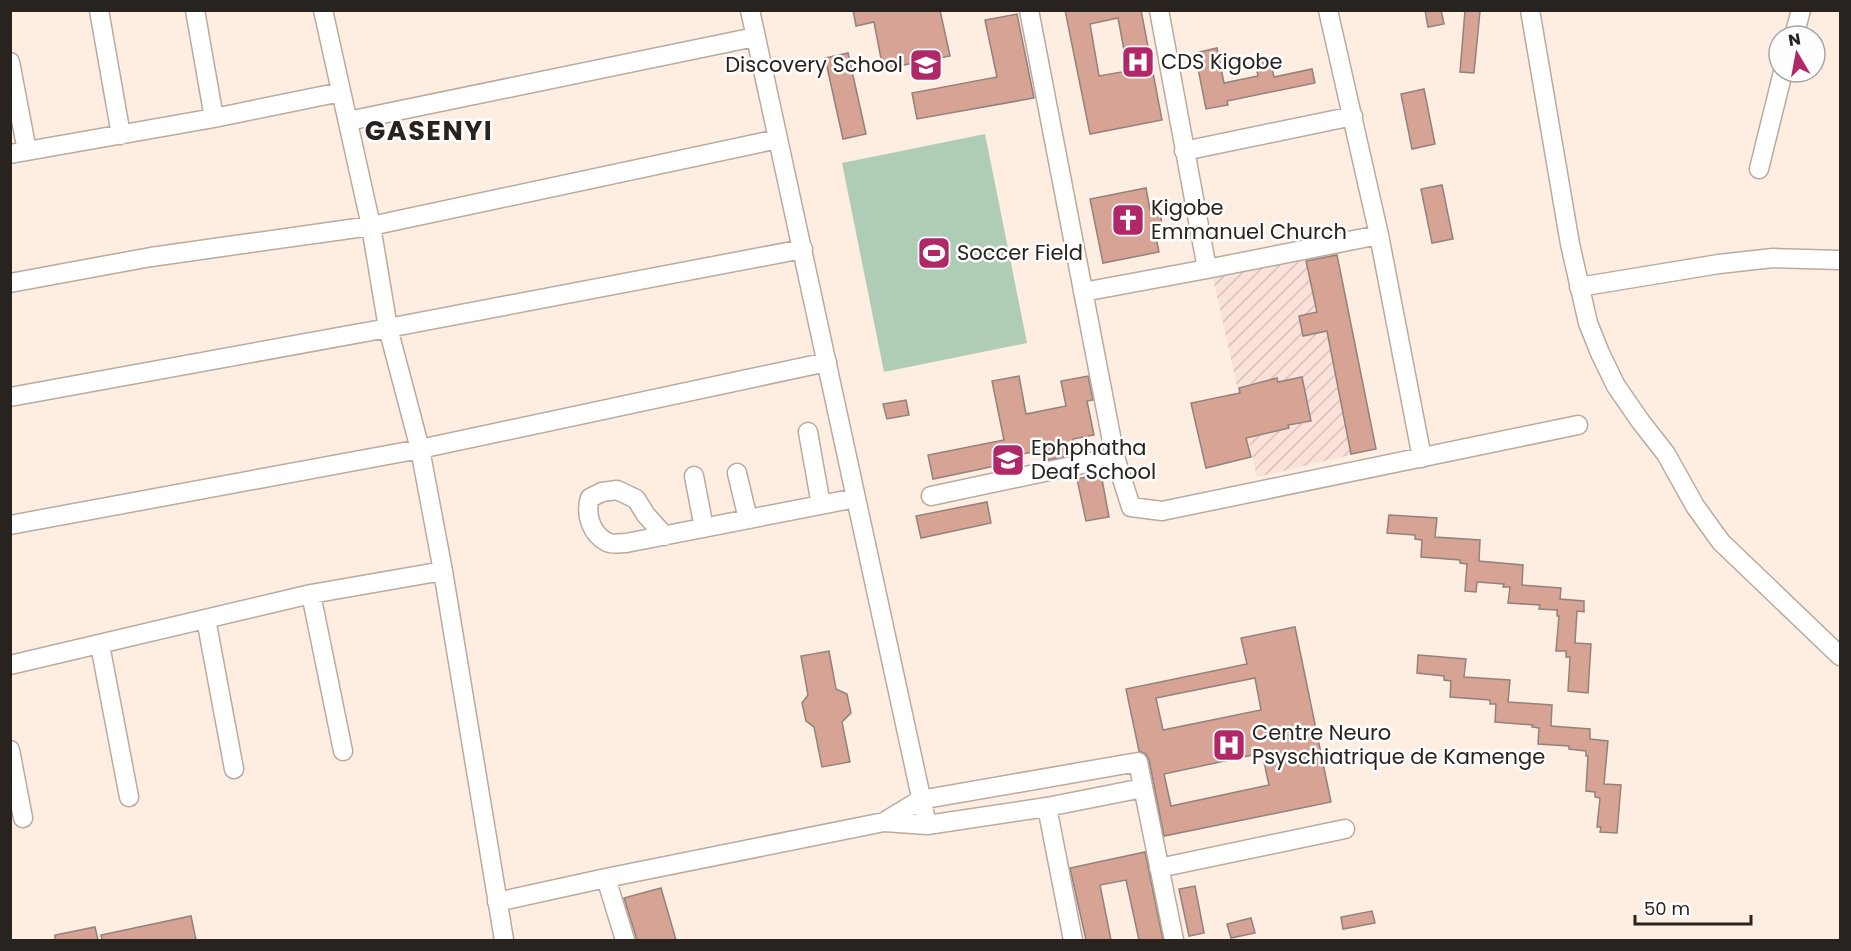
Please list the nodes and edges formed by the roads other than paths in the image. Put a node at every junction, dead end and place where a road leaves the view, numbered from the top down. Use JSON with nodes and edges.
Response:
{"nodes":[{"id":1,"x":99,"y":10,"type":"edge"},
{"id":2,"x":195,"y":10,"type":"edge"},
{"id":3,"x":750,"y":10,"type":"edge"},
{"id":4,"x":1029,"y":10,"type":"edge"},
{"id":5,"x":1159,"y":10,"type":"edge"},
{"id":6,"x":1328,"y":10,"type":"edge"},
{"id":7,"x":1530,"y":10,"type":"edge"},
{"id":8,"x":327,"y":11,"type":"edge"},
{"id":9,"x":755,"y":37,"type":"junction"},
{"id":10,"x":10,"y":62,"type":"edge"},
{"id":11,"x":1780,"y":84,"type":"edge"},
{"id":12,"x":341,"y":92,"type":"junction"},
{"id":13,"x":1353,"y":116,"type":"junction"},
{"id":14,"x":214,"y":118,"type":"junction"},
{"id":15,"x":348,"y":121,"type":"junction"},
{"id":16,"x":121,"y":135,"type":"junction"},
{"id":17,"x":778,"y":139,"type":"junction"},
{"id":18,"x":1184,"y":151,"type":"junction"},
{"id":19,"x":19,"y":153,"type":"edge"},
{"id":20,"x":1759,"y":169,"type":"dead end"},
{"id":21,"x":371,"y":226,"type":"junction"},
{"id":22,"x":1379,"y":235,"type":"junction"},
{"id":23,"x":803,"y":249,"type":"junction"},
{"id":24,"x":1840,"y":260,"type":"edge"},
{"id":25,"x":1207,"y":268,"type":"junction"},
{"id":26,"x":10,"y":283,"type":"edge"},
{"id":27,"x":1579,"y":287,"type":"junction"},
{"id":28,"x":1083,"y":292,"type":"junction"},
{"id":29,"x":388,"y":328,"type":"junction"},
{"id":30,"x":827,"y":362,"type":"junction"},
{"id":31,"x":10,"y":397,"type":"edge"},
{"id":32,"x":1578,"y":425,"type":"dead end"},
{"id":33,"x":808,"y":432,"type":"dead end"},
{"id":34,"x":420,"y":449,"type":"junction"},
{"id":35,"x":1115,"y":457,"type":"junction"},
{"id":36,"x":1422,"y":458,"type":"junction"},
{"id":37,"x":736,"y":473,"type":"dead end"},
{"id":38,"x":694,"y":476,"type":"dead end"},
{"id":39,"x":931,"y":496,"type":"dead end"},
{"id":40,"x":856,"y":498,"type":"junction"},
{"id":41,"x":821,"y":505,"type":"junction"},
{"id":42,"x":748,"y":519,"type":"junction"},
{"id":43,"x":10,"y":525,"type":"edge"},
{"id":44,"x":704,"y":528,"type":"junction"},
{"id":45,"x":665,"y":536,"type":"dead end"},
{"id":46,"x":443,"y":571,"type":"junction"},
{"id":47,"x":311,"y":594,"type":"junction"},
{"id":48,"x":206,"y":619,"type":"junction"},
{"id":49,"x":100,"y":645,"type":"junction"},
{"id":50,"x":1840,"y":656,"type":"edge"},
{"id":51,"x":10,"y":665,"type":"edge"},
{"id":52,"x":10,"y":750,"type":"edge"},
{"id":53,"x":343,"y":752,"type":"dead end"},
{"id":54,"x":234,"y":769,"type":"dead end"},
{"id":55,"x":1143,"y":788,"type":"junction"},
{"id":56,"x":129,"y":797,"type":"dead end"},
{"id":57,"x":920,"y":800,"type":"junction"},
{"id":58,"x":1047,"y":807,"type":"junction"},
{"id":59,"x":23,"y":818,"type":"dead end"},
{"id":60,"x":884,"y":822,"type":"junction"},
{"id":61,"x":927,"y":825,"type":"junction"},
{"id":62,"x":1344,"y":829,"type":"dead end"},
{"id":63,"x":1159,"y":868,"type":"junction"},
{"id":64,"x":606,"y":878,"type":"junction"},
{"id":65,"x":497,"y":902,"type":"junction"},
{"id":66,"x":504,"y":940,"type":"edge"},
{"id":67,"x":625,"y":940,"type":"edge"},
{"id":68,"x":1073,"y":940,"type":"edge"},
{"id":69,"x":1174,"y":940,"type":"edge"}],
"edges":[{"from":1,"to":16,"type":"street"},
{"from":2,"to":14,"type":"street"},
{"from":3,"to":9,"type":"street"},
{"from":4,"to":28,"type":"street"},
{"from":5,"to":18,"type":"street"},
{"from":6,"to":13,"type":"street"},
{"from":7,"to":27,"type":"street"},
{"from":8,"to":12,"type":"street"},
{"from":9,"to":15,"type":"street"},
{"from":9,"to":17,"type":"street"},
{"from":10,"to":19,"type":"street"},
{"from":11,"to":20,"type":"street"},
{"from":12,"to":14,"type":"street"},
{"from":12,"to":15,"type":"street"},
{"from":13,"to":18,"type":"street"},
{"from":13,"to":22,"type":"street"},
{"from":14,"to":16,"type":"street"},
{"from":15,"to":21,"type":"street"},
{"from":16,"to":19,"type":"street"},
{"from":17,"to":21,"type":"street"},
{"from":17,"to":23,"type":"street"},
{"from":18,"to":25,"type":"street"},
{"from":21,"to":26,"type":"street"},
{"from":21,"to":29,"type":"street"},
{"from":22,"to":25,"type":"street"},
{"from":22,"to":36,"type":"street"},
{"from":23,"to":29,"type":"street"},
{"from":23,"to":30,"type":"street"},
{"from":24,"to":27,"type":"street"},
{"from":25,"to":28,"type":"street"},
{"from":27,"to":50,"type":"street"},
{"from":28,"to":35,"type":"street"},
{"from":29,"to":31,"type":"street"},
{"from":29,"to":34,"type":"street"},
{"from":30,"to":34,"type":"street"},
{"from":30,"to":40,"type":"street"},
{"from":32,"to":36,"type":"street"},
{"from":33,"to":41,"type":"street"},
{"from":34,"to":43,"type":"street"},
{"from":34,"to":46,"type":"street"},
{"from":35,"to":36,"type":"street"},
{"from":35,"to":39,"type":"street"},
{"from":37,"to":42,"type":"street"},
{"from":38,"to":44,"type":"street"},
{"from":40,"to":41,"type":"street"},
{"from":40,"to":57,"type":"street"},
{"from":41,"to":42,"type":"street"},
{"from":42,"to":44,"type":"street"},
{"from":44,"to":45,"type":"street"},
{"from":46,"to":47,"type":"street"},
{"from":46,"to":65,"type":"street"},
{"from":47,"to":48,"type":"street"},
{"from":47,"to":53,"type":"street"},
{"from":48,"to":49,"type":"street"},
{"from":48,"to":54,"type":"street"},
{"from":49,"to":51,"type":"street"},
{"from":49,"to":56,"type":"street"},
{"from":52,"to":59,"type":"street"},
{"from":55,"to":57,"type":"street"},
{"from":55,"to":58,"type":"street"},
{"from":55,"to":63,"type":"street"},
{"from":57,"to":60,"type":"street"},
{"from":57,"to":61,"type":"street"},
{"from":58,"to":61,"type":"street"},
{"from":58,"to":68,"type":"street"},
{"from":60,"to":61,"type":"street"},
{"from":60,"to":64,"type":"street"},
{"from":62,"to":63,"type":"street"},
{"from":63,"to":69,"type":"street"},
{"from":64,"to":65,"type":"street"},
{"from":64,"to":67,"type":"street"},
{"from":65,"to":66,"type":"street"}]}
